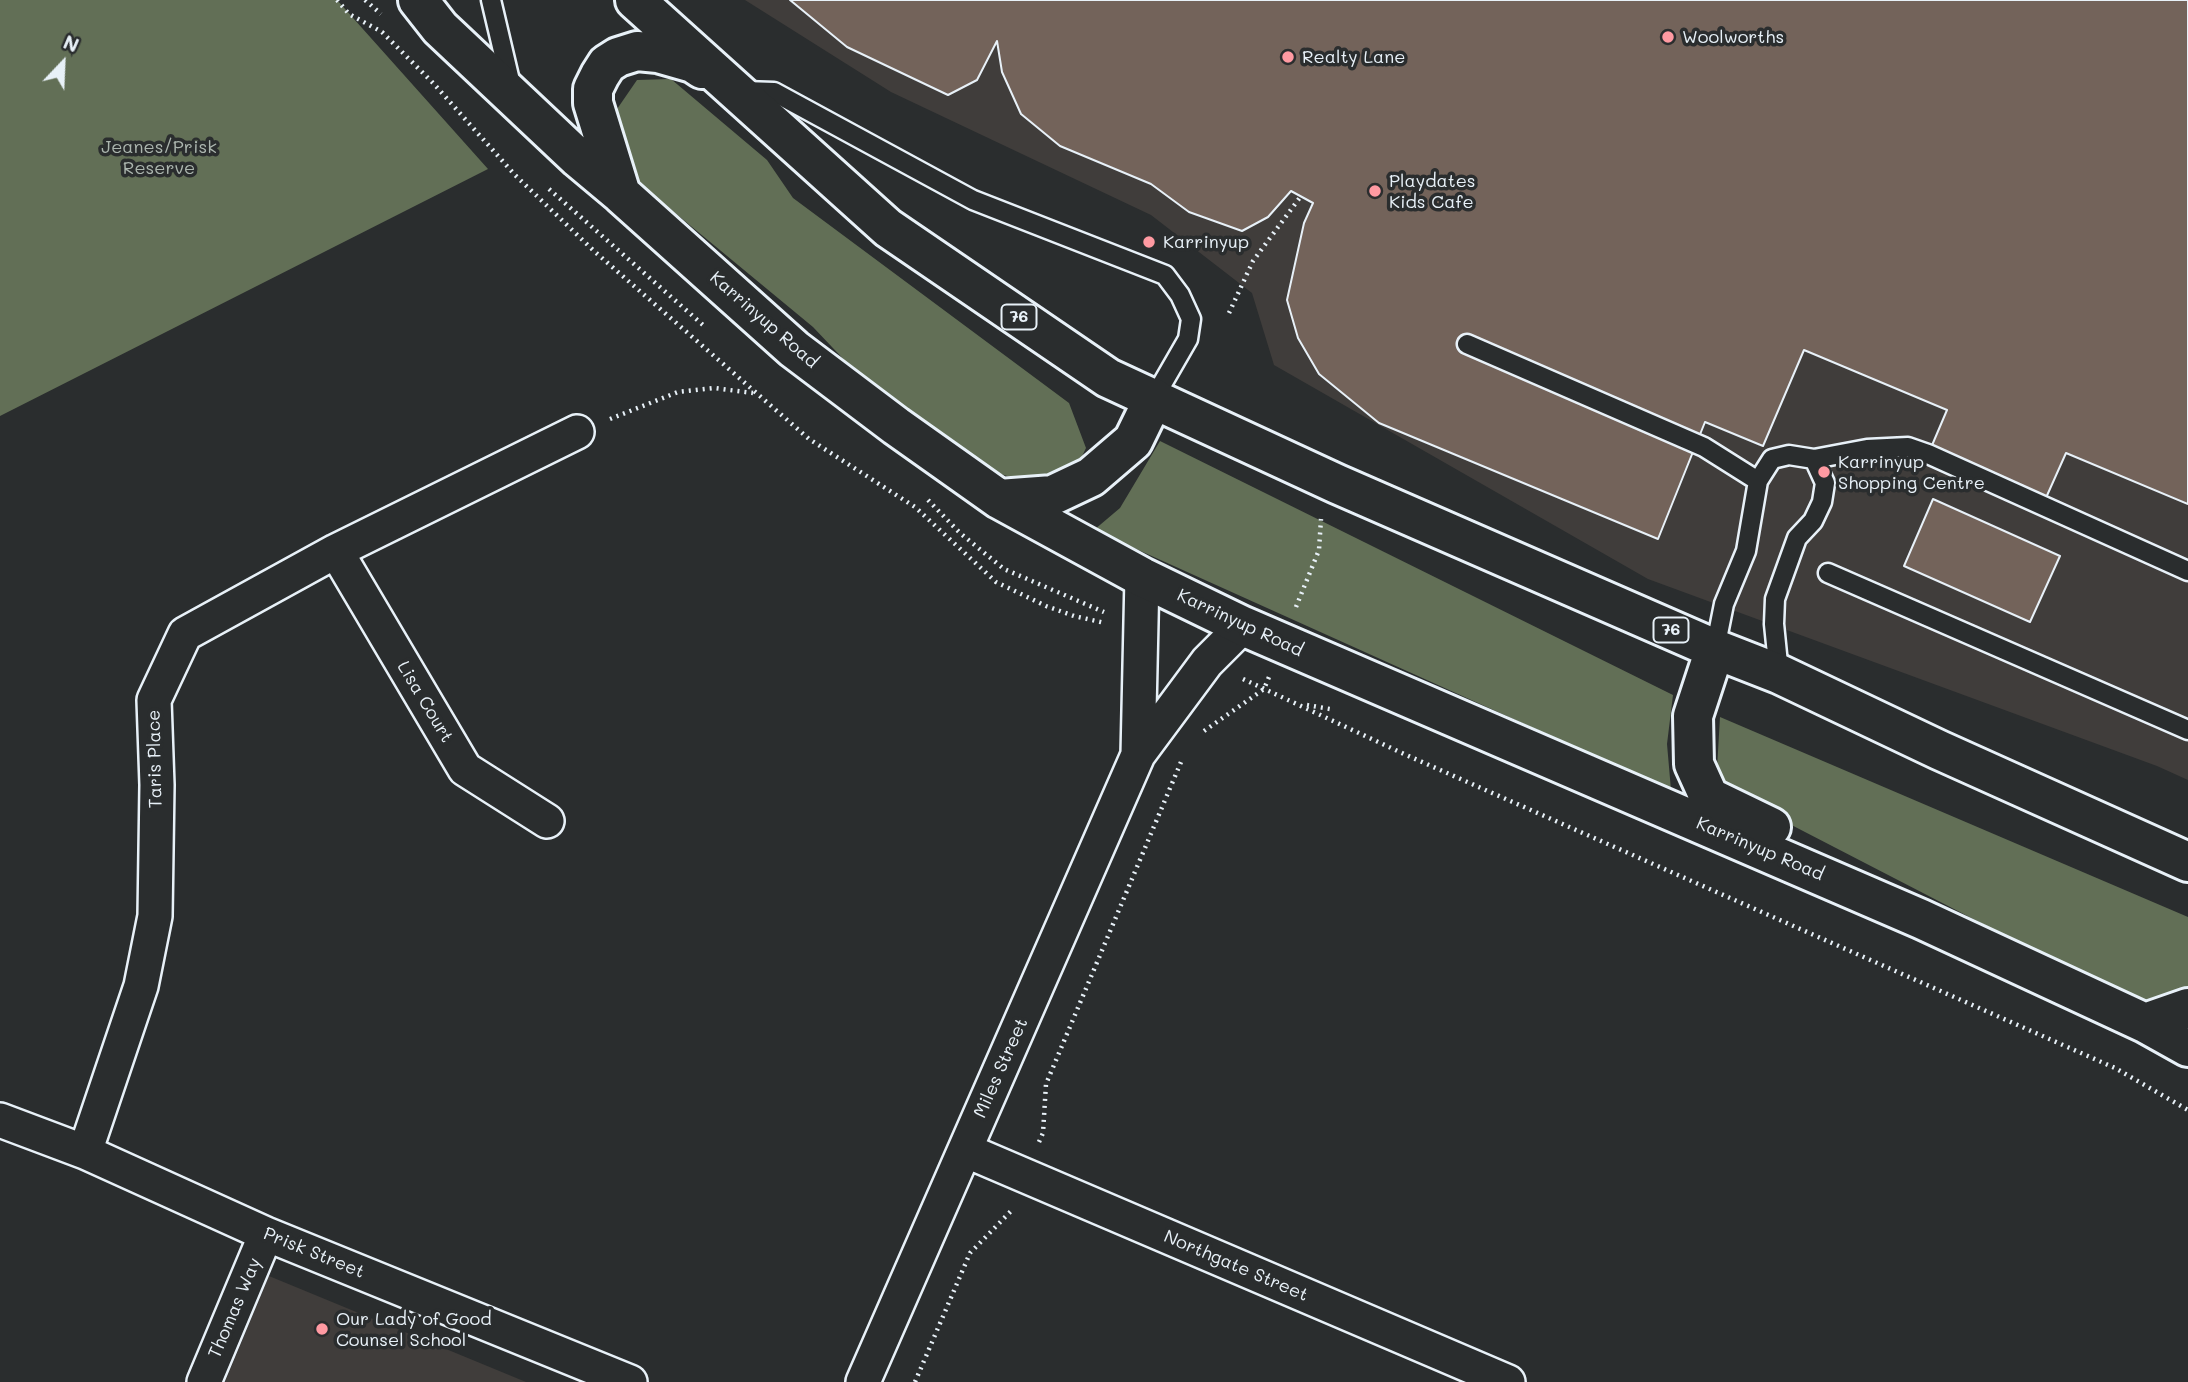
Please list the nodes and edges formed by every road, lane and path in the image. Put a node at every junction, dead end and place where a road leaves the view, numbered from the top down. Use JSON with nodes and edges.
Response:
{"nodes":[{"id":1,"x":337,"y":0,"type":"edge"},
{"id":2,"x":418,"y":0,"type":"edge"},
{"id":3,"x":491,"y":0,"type":"edge"},
{"id":4,"x":635,"y":0,"type":"edge"},
{"id":5,"x":738,"y":90,"type":"junction"},
{"id":6,"x":515,"y":99,"type":"junction"},
{"id":7,"x":621,"y":194,"type":"junction"},
{"id":8,"x":1300,"y":196,"type":"dead end"},
{"id":9,"x":1229,"y":313,"type":"dead end"},
{"id":10,"x":1467,"y":344,"type":"dead end"},
{"id":11,"x":756,"y":394,"type":"junction"},
{"id":12,"x":1154,"y":398,"type":"junction"},
{"id":13,"x":577,"y":432,"type":"joint"},
{"id":14,"x":1814,"y":459,"type":"junction"},
{"id":15,"x":1758,"y":481,"type":"junction"},
{"id":16,"x":1337,"y":484,"type":"junction"},
{"id":17,"x":999,"y":499,"type":"junction"},
{"id":18,"x":336,"y":551,"type":"junction"},
{"id":19,"x":2188,"y":571,"type":"edge"},
{"id":20,"x":1828,"y":573,"type":"dead end"},
{"id":21,"x":1142,"y":577,"type":"junction"},
{"id":22,"x":1243,"y":626,"type":"junction"},
{"id":23,"x":1141,"y":633,"type":"junction"},
{"id":24,"x":1283,"y":642,"type":"junction"},
{"id":25,"x":1715,"y":649,"type":"junction"},
{"id":26,"x":1779,"y":674,"type":"junction"},
{"id":27,"x":2188,"y":730,"type":"edge"},
{"id":28,"x":1201,"y":734,"type":"dead end"},
{"id":29,"x":1185,"y":754,"type":"dead end"},
{"id":30,"x":1138,"y":755,"type":"junction"},
{"id":31,"x":547,"y":821,"type":"dead end"},
{"id":32,"x":2115,"y":830,"type":"junction"},
{"id":33,"x":2188,"y":838,"type":"edge"},
{"id":34,"x":2188,"y":862,"type":"edge"},
{"id":35,"x":2188,"y":890,"type":"edge"},
{"id":36,"x":1921,"y":919,"type":"junction"},
{"id":37,"x":2188,"y":1008,"type":"edge"},
{"id":38,"x":2145,"y":1023,"type":"junction"},
{"id":39,"x":2188,"y":1047,"type":"edge"},
{"id":40,"x":2188,"y":1110,"type":"edge"},
{"id":41,"x":0,"y":1119,"type":"edge"},
{"id":42,"x":965,"y":1150,"type":"junction"},
{"id":43,"x":85,"y":1153,"type":"junction"},
{"id":44,"x":1025,"y":1176,"type":"junction"},
{"id":45,"x":266,"y":1234,"type":"junction"},
{"id":46,"x":204,"y":1382,"type":"edge"},
{"id":47,"x":630,"y":1382,"type":"edge"},
{"id":48,"x":863,"y":1382,"type":"edge"},
{"id":49,"x":915,"y":1382,"type":"edge"},
{"id":50,"x":1508,"y":1382,"type":"edge"}],
"edges":[{"from":1,"to":11,"type":"path"},
{"from":2,"to":6,"type":"highway","name":"Karrinyup Road"},
{"from":3,"to":6,"type":"lane"},
{"from":4,"to":5,"type":"highway","number":"76"},
{"from":5,"to":7,"type":"highway"},
{"from":5,"to":12,"type":"highway","number":"76"},
{"from":5,"to":12,"type":"lane"},
{"from":6,"to":7,"type":"highway","name":"Karrinyup Road"},
{"from":7,"to":17,"type":"highway","name":"Karrinyup Road"},
{"from":8,"to":9,"type":"path"},
{"from":10,"to":15,"type":"lane"},
{"from":11,"to":13,"type":"path"},
{"from":11,"to":23,"type":"path"},
{"from":12,"to":16,"type":"highway","number":"76"},
{"from":12,"to":17,"type":"highway"},
{"from":13,"to":18,"type":"street","name":"Taris Place"},
{"from":14,"to":15,"type":"lane"},
{"from":14,"to":19,"type":"lane"},
{"from":14,"to":26,"type":"lane"},
{"from":15,"to":25,"type":"lane"},
{"from":16,"to":24,"type":"path"},
{"from":16,"to":25,"type":"highway","number":"76"},
{"from":17,"to":21,"type":"highway","name":"Karrinyup Road"},
{"from":18,"to":31,"type":"street","name":"Lisa Court"},
{"from":18,"to":43,"type":"street","name":"Taris Place"},
{"from":20,"to":27,"type":"lane"},
{"from":21,"to":22,"type":"highway","name":"Karrinyup Road"},
{"from":21,"to":23,"type":"street","name":"Miles Street"},
{"from":22,"to":24,"type":"highway","name":"Karrinyup Road"},
{"from":22,"to":30,"type":"street","name":"Miles Street"},
{"from":23,"to":30,"type":"street","name":"Miles Street"},
{"from":24,"to":36,"type":"highway","name":"Karrinyup Road"},
{"from":25,"to":26,"type":"highway","number":"76"},
{"from":25,"to":36,"type":"highway"},
{"from":26,"to":32,"type":"highway","number":"76"},
{"from":28,"to":40,"type":"path"},
{"from":29,"to":44,"type":"path"},
{"from":30,"to":42,"type":"street","name":"Miles Street"},
{"from":32,"to":33,"type":"highway"},
{"from":32,"to":34,"type":"highway","number":"76"},
{"from":32,"to":35,"type":"highway"},
{"from":36,"to":38,"type":"highway","name":"Karrinyup Road"},
{"from":37,"to":38,"type":"highway"},
{"from":38,"to":39,"type":"highway","name":"Karrinyup Road"},
{"from":41,"to":43,"type":"street","name":"Prisk Street"},
{"from":42,"to":44,"type":"street","name":"Northgate Street"},
{"from":42,"to":48,"type":"street","name":"Miles Street"},
{"from":43,"to":45,"type":"street","name":"Prisk Street"},
{"from":44,"to":49,"type":"path"},
{"from":44,"to":50,"type":"street","name":"Northgate Street"},
{"from":45,"to":46,"type":"street","name":"Thomas Way"},
{"from":45,"to":47,"type":"street","name":"Prisk Street"}]}
